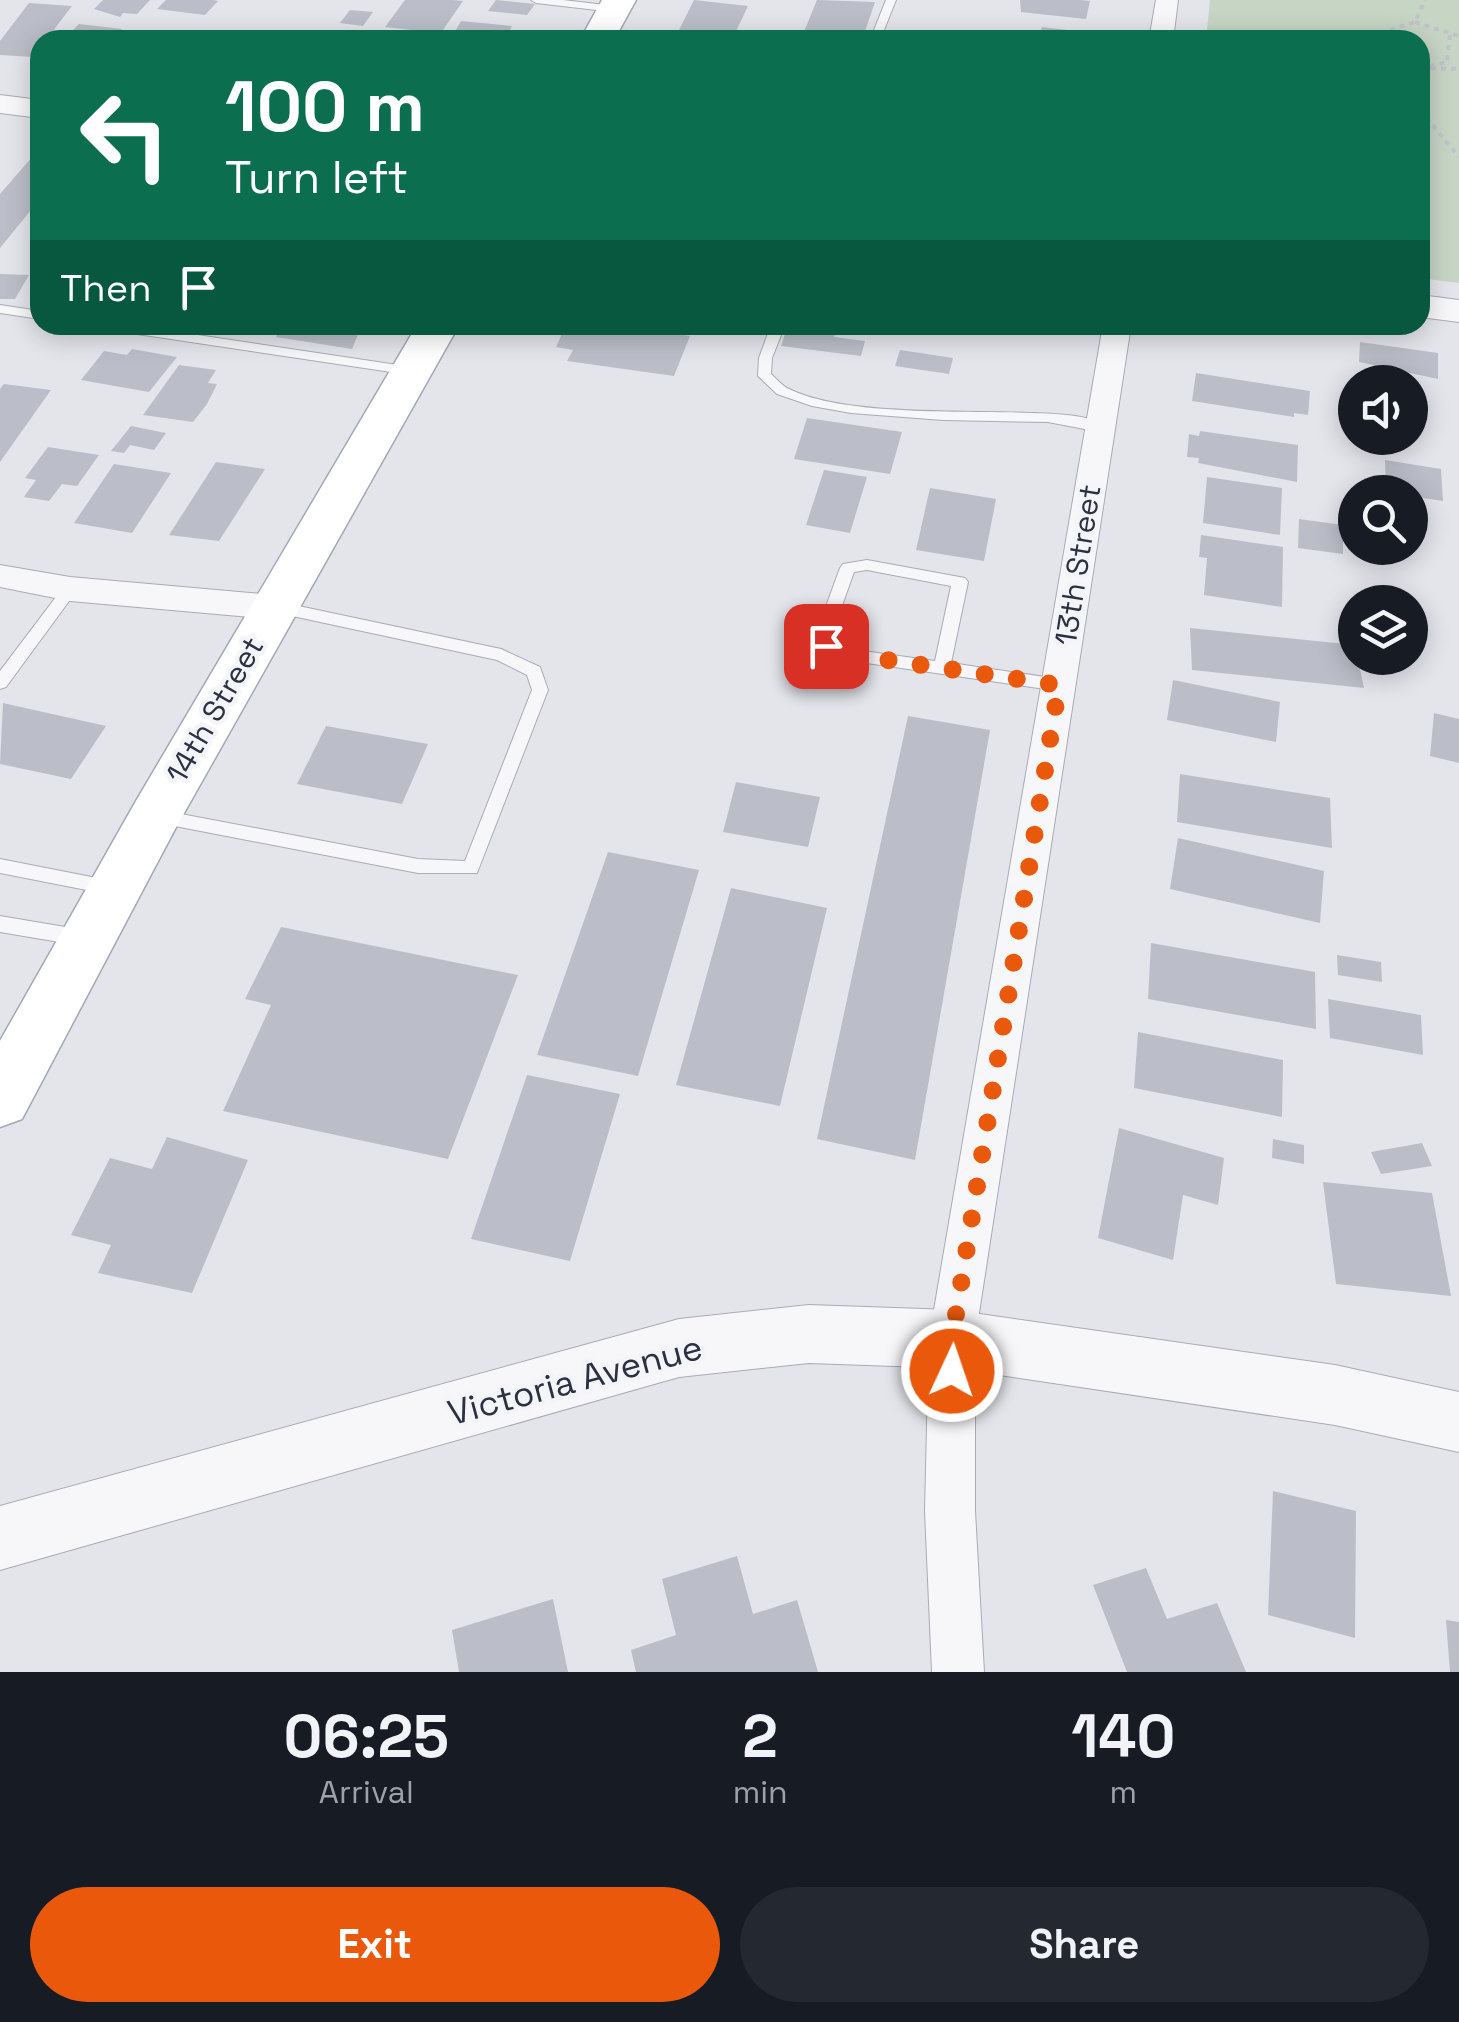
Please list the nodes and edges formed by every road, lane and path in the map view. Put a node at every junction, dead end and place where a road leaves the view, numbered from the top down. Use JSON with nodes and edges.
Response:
{"nodes":[{"id":1,"x":536,"y":0,"type":"edge"},
{"id":2,"x":891,"y":0,"type":"edge"},
{"id":3,"x":1167,"y":0,"type":"edge"},
{"id":4,"x":1426,"y":0,"type":"edge"},
{"id":5,"x":616,"y":5,"type":"edge"},
{"id":6,"x":1415,"y":22,"type":"junction"},
{"id":7,"x":602,"y":30,"type":"edge"},
{"id":8,"x":880,"y":30,"type":"edge"},
{"id":9,"x":1162,"y":30,"type":"edge"},
{"id":10,"x":1390,"y":30,"type":"edge"},
{"id":11,"x":1450,"y":35,"type":"junction"},
{"id":12,"x":1459,"y":36,"type":"edge"},
{"id":13,"x":1430,"y":68,"type":"joint"},
{"id":14,"x":1459,"y":69,"type":"edge"},
{"id":15,"x":0,"y":104,"type":"edge"},
{"id":16,"x":30,"y":108,"type":"edge"},
{"id":17,"x":1430,"y":122,"type":"edge"},
{"id":18,"x":1459,"y":156,"type":"edge"},
{"id":19,"x":1430,"y":307,"type":"edge"},
{"id":20,"x":0,"y":310,"type":"edge"},
{"id":21,"x":1459,"y":311,"type":"edge"},
{"id":22,"x":30,"y":314,"type":"edge"},
{"id":23,"x":171,"y":335,"type":"edge"},
{"id":24,"x":432,"y":335,"type":"edge"},
{"id":25,"x":775,"y":335,"type":"edge"},
{"id":26,"x":1116,"y":335,"type":"edge"},
{"id":27,"x":411,"y":371,"type":"junction"},
{"id":28,"x":1100,"y":427,"type":"junction"},
{"id":29,"x":0,"y":576,"type":"edge"},
{"id":30,"x":70,"y":589,"type":"junction"},
{"id":31,"x":274,"y":607,"type":"junction"},
{"id":32,"x":942,"y":668,"type":"junction"},
{"id":33,"x":0,"y":683,"type":"edge"},
{"id":34,"x":1059,"y":685,"type":"junction"},
{"id":35,"x":155,"y":816,"type":"junction"},
{"id":36,"x":0,"y":866,"type":"edge"},
{"id":37,"x":115,"y":888,"type":"junction"},
{"id":38,"x":0,"y":924,"type":"edge"},
{"id":39,"x":88,"y":938,"type":"junction"},
{"id":40,"x":0,"y":1099,"type":"edge"},
{"id":41,"x":952,"y":1339,"type":"junction"},
{"id":42,"x":1459,"y":1422,"type":"edge"},
{"id":43,"x":0,"y":1538,"type":"edge"},
{"id":44,"x":958,"y":1672,"type":"edge"}],
"edges":[{"from":1,"to":5,"type":"lane"},
{"from":2,"to":8,"type":"lane"},
{"from":3,"to":9,"type":"street"},
{"from":4,"to":6,"type":"path"},
{"from":5,"to":7,"type":"main road"},
{"from":6,"to":10,"type":"path"},
{"from":6,"to":11,"type":"path"},
{"from":11,"to":12,"type":"path"},
{"from":11,"to":13,"type":"path"},
{"from":13,"to":14,"type":"path"},
{"from":15,"to":16,"type":"street"},
{"from":17,"to":18,"type":"path"},
{"from":19,"to":21,"type":"street"},
{"from":20,"to":22,"type":"lane"},
{"from":23,"to":27,"type":"lane"},
{"from":24,"to":27,"type":"main road","name":"14th Street"},
{"from":25,"to":28,"type":"lane"},
{"from":26,"to":28,"type":"street","name":"13th Street"},
{"from":27,"to":31,"type":"main road","name":"14th Street"},
{"from":28,"to":34,"type":"street","name":"13th Street"},
{"from":29,"to":30,"type":"street"},
{"from":30,"to":31,"type":"street"},
{"from":30,"to":33,"type":"lane"},
{"from":31,"to":35,"type":"main road","name":"14th Street"},
{"from":31,"to":35,"type":"lane"},
{"from":32,"to":32,"type":"lane"},
{"from":32,"to":34,"type":"lane"},
{"from":34,"to":41,"type":"street","name":"13th Street"},
{"from":35,"to":37,"type":"main road","name":"14th Street"},
{"from":36,"to":37,"type":"lane"},
{"from":37,"to":39,"type":"main road","name":"14th Street"},
{"from":38,"to":39,"type":"lane"},
{"from":39,"to":40,"type":"main road","name":"14th Street"},
{"from":41,"to":42,"type":"street","name":"Victoria Avenue"},
{"from":41,"to":43,"type":"street","name":"Victoria Avenue"},
{"from":41,"to":44,"type":"street","name":"13th Street"}]}
